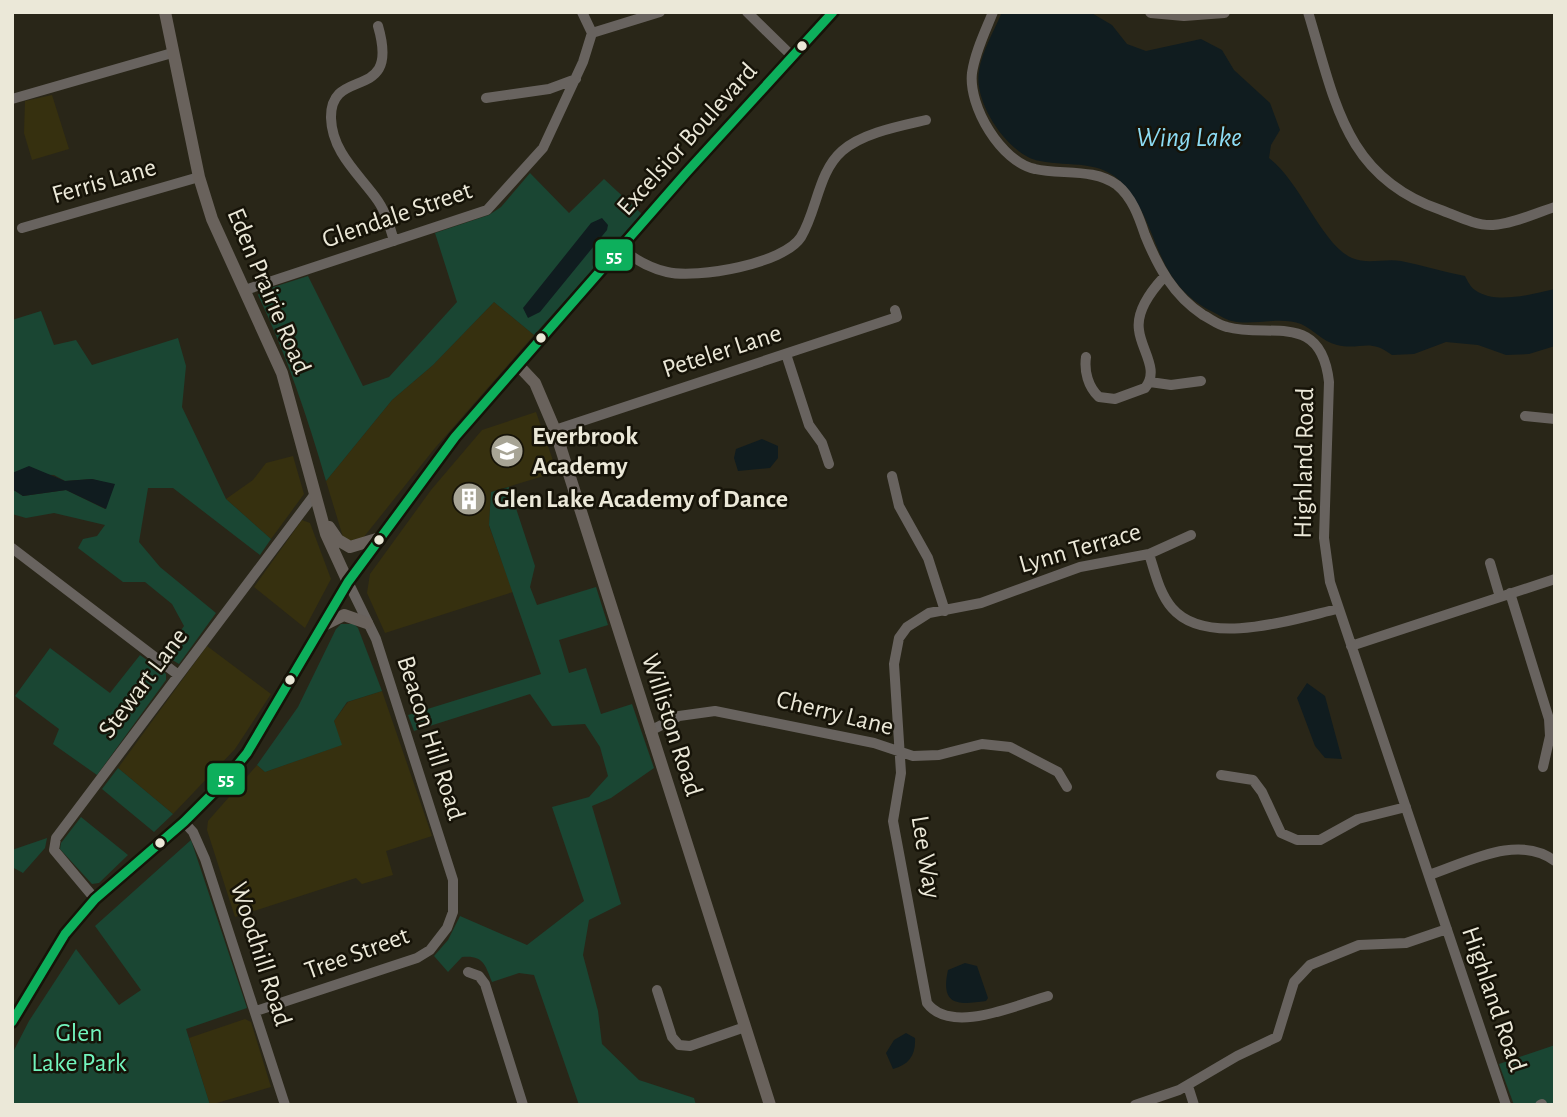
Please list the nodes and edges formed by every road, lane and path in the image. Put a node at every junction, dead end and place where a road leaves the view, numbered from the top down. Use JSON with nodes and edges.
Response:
{"nodes":[{"id":1,"x":165,"y":12,"type":"edge"},
{"id":2,"x":582,"y":12,"type":"edge"},
{"id":3,"x":660,"y":12,"type":"edge"},
{"id":4,"x":747,"y":12,"type":"edge"},
{"id":5,"x":833,"y":12,"type":"edge"},
{"id":6,"x":992,"y":12,"type":"edge"},
{"id":7,"x":1151,"y":12,"type":"edge"},
{"id":8,"x":1224,"y":12,"type":"edge"},
{"id":9,"x":1308,"y":12,"type":"edge"},
{"id":10,"x":378,"y":26,"type":"dead end"},
{"id":11,"x":592,"y":33,"type":"junction"},
{"id":12,"x":172,"y":54,"type":"junction"},
{"id":13,"x":793,"y":57,"type":"junction"},
{"id":14,"x":576,"y":79,"type":"junction"},
{"id":15,"x":486,"y":98,"type":"dead end"},
{"id":16,"x":12,"y":99,"type":"edge"},
{"id":17,"x":926,"y":120,"type":"dead end"},
{"id":18,"x":199,"y":177,"type":"junction"},
{"id":19,"x":1555,"y":207,"type":"edge"},
{"id":20,"x":22,"y":228,"type":"dead end"},
{"id":21,"x":394,"y":241,"type":"junction"},
{"id":22,"x":620,"y":248,"type":"junction"},
{"id":23,"x":1164,"y":277,"type":"junction"},
{"id":24,"x":245,"y":290,"type":"junction"},
{"id":25,"x":895,"y":310,"type":"dead end"},
{"id":26,"x":786,"y":354,"type":"junction"},
{"id":27,"x":1086,"y":357,"type":"dead end"},
{"id":28,"x":519,"y":366,"type":"junction"},
{"id":29,"x":1200,"y":381,"type":"dead end"},
{"id":30,"x":1150,"y":382,"type":"junction"},
{"id":31,"x":1525,"y":416,"type":"dead end"},
{"id":32,"x":1555,"y":419,"type":"edge"},
{"id":33,"x":555,"y":430,"type":"junction"},
{"id":34,"x":829,"y":464,"type":"dead end"},
{"id":35,"x":892,"y":476,"type":"dead end"},
{"id":36,"x":314,"y":494,"type":"junction"},
{"id":37,"x":320,"y":512,"type":"junction"},
{"id":38,"x":1191,"y":535,"type":"dead end"},
{"id":39,"x":381,"y":538,"type":"junction"},
{"id":40,"x":12,"y":548,"type":"edge"},
{"id":41,"x":1149,"y":554,"type":"junction"},
{"id":42,"x":1490,"y":563,"type":"dead end"},
{"id":43,"x":1555,"y":579,"type":"edge"},
{"id":44,"x":348,"y":582,"type":"junction"},
{"id":45,"x":1505,"y":595,"type":"junction"},
{"id":46,"x":981,"y":603,"type":"joint"},
{"id":47,"x":1337,"y":609,"type":"junction"},
{"id":48,"x":945,"y":611,"type":"junction"},
{"id":49,"x":367,"y":622,"type":"junction"},
{"id":50,"x":319,"y":628,"type":"junction"},
{"id":51,"x":1351,"y":646,"type":"junction"},
{"id":52,"x":177,"y":674,"type":"junction"},
{"id":53,"x":650,"y":731,"type":"junction"},
{"id":54,"x":899,"y":752,"type":"junction"},
{"id":55,"x":1542,"y":767,"type":"dead end"},
{"id":56,"x":1221,"y":775,"type":"dead end"},
{"id":57,"x":1067,"y":788,"type":"dead end"},
{"id":58,"x":1406,"y":807,"type":"junction"},
{"id":59,"x":184,"y":822,"type":"junction"},
{"id":60,"x":1555,"y":861,"type":"edge"},
{"id":61,"x":1429,"y":875,"type":"junction"},
{"id":62,"x":95,"y":898,"type":"junction"},
{"id":63,"x":453,"y":912,"type":"joint"},
{"id":64,"x":1447,"y":929,"type":"junction"},
{"id":65,"x":468,"y":972,"type":"dead end"},
{"id":66,"x":657,"y":990,"type":"dead end"},
{"id":67,"x":1048,"y":996,"type":"dead end"},
{"id":68,"x":256,"y":1011,"type":"junction"},
{"id":69,"x":12,"y":1022,"type":"edge"},
{"id":70,"x":745,"y":1027,"type":"junction"},
{"id":71,"x":1188,"y":1086,"type":"junction"},
{"id":72,"x":285,"y":1105,"type":"edge"},
{"id":73,"x":523,"y":1105,"type":"edge"},
{"id":74,"x":771,"y":1105,"type":"edge"},
{"id":75,"x":1135,"y":1105,"type":"edge"},
{"id":76,"x":1194,"y":1105,"type":"edge"},
{"id":77,"x":1506,"y":1105,"type":"edge"}],
"edges":[{"from":1,"to":12,"type":"main road","name":"Eden Prairie Road"},
{"from":2,"to":11,"type":"street"},
{"from":3,"to":11,"type":"street"},
{"from":4,"to":13,"type":"street"},
{"from":5,"to":13,"type":"main road","name":"Excelsior Boulevard"},
{"from":6,"to":23,"type":"street","name":"Highland Road"},
{"from":7,"to":8,"type":"main road"},
{"from":9,"to":19,"type":"street"},
{"from":10,"to":21,"type":"street"},
{"from":11,"to":14,"type":"street","name":"Glendale Street"},
{"from":12,"to":16,"type":"street"},
{"from":12,"to":18,"type":"main road","name":"Eden Prairie Road"},
{"from":13,"to":22,"type":"main road","name":"Excelsior Boulevard"},
{"from":14,"to":15,"type":"street"},
{"from":14,"to":21,"type":"street","name":"Glendale Street"},
{"from":17,"to":22,"type":"street"},
{"from":18,"to":20,"type":"street","name":"Ferris Lane"},
{"from":18,"to":24,"type":"main road","name":"Eden Prairie Road"},
{"from":21,"to":24,"type":"street","name":"Glendale Street"},
{"from":22,"to":28,"type":"main road","name":"Excelsior Boulevard"},
{"from":23,"to":30,"type":"street"},
{"from":23,"to":47,"type":"street","name":"Highland Road"},
{"from":24,"to":36,"type":"main road","name":"Eden Prairie Road"},
{"from":25,"to":26,"type":"street","name":"Peteler Lane"},
{"from":26,"to":33,"type":"street","name":"Peteler Lane"},
{"from":26,"to":34,"type":"street"},
{"from":27,"to":30,"type":"street"},
{"from":28,"to":33,"type":"main road","name":"Williston Road"},
{"from":28,"to":39,"type":"main road","name":"Excelsior Boulevard"},
{"from":29,"to":30,"type":"street"},
{"from":31,"to":32,"type":"street"},
{"from":33,"to":53,"type":"main road","name":"Williston Road"},
{"from":35,"to":48,"type":"street"},
{"from":36,"to":37,"type":"main road","name":"Eden Prairie Road"},
{"from":36,"to":52,"type":"street","name":"Stewart Lane"},
{"from":37,"to":39,"type":"main road"},
{"from":37,"to":44,"type":"main road","name":"Eden Prairie Road"},
{"from":38,"to":41,"type":"street","name":"Lynn Terrace"},
{"from":39,"to":44,"type":"main road","name":"Excelsior Boulevard"},
{"from":40,"to":52,"type":"street"},
{"from":41,"to":46,"type":"street","name":"Lynn Terrace"},
{"from":41,"to":47,"type":"street"},
{"from":42,"to":45,"type":"street"},
{"from":43,"to":45,"type":"street"},
{"from":44,"to":49,"type":"street","name":"Beacon Hill Road"},
{"from":44,"to":50,"type":"main road","name":"Excelsior Boulevard"},
{"from":45,"to":51,"type":"street"},
{"from":45,"to":55,"type":"street"},
{"from":46,"to":48,"type":"street","name":"Lee Way"},
{"from":47,"to":51,"type":"street","name":"Highland Road"},
{"from":48,"to":54,"type":"street","name":"Lee Way"},
{"from":49,"to":50,"type":"main road"},
{"from":49,"to":63,"type":"street","name":"Beacon Hill Road"},
{"from":50,"to":59,"type":"main road","name":"Excelsior Boulevard"},
{"from":51,"to":58,"type":"street","name":"Highland Road"},
{"from":52,"to":62,"type":"street","name":"Stewart Lane"},
{"from":53,"to":54,"type":"street","name":"Cherry Lane"},
{"from":53,"to":70,"type":"main road","name":"Williston Road"},
{"from":54,"to":57,"type":"street","name":"Cherry Lane"},
{"from":54,"to":67,"type":"street","name":"Lee Way"},
{"from":56,"to":58,"type":"street"},
{"from":58,"to":61,"type":"street","name":"Highland Road"},
{"from":59,"to":62,"type":"main road","name":"Excelsior Boulevard"},
{"from":59,"to":68,"type":"street","name":"Woodhill Road"},
{"from":60,"to":61,"type":"street"},
{"from":61,"to":64,"type":"street","name":"Highland Road"},
{"from":62,"to":69,"type":"main road","name":"Excelsior Boulevard"},
{"from":63,"to":68,"type":"street","name":"Tree Street"},
{"from":64,"to":71,"type":"street"},
{"from":64,"to":77,"type":"street","name":"Highland Road"},
{"from":65,"to":73,"type":"street"},
{"from":66,"to":70,"type":"street"},
{"from":68,"to":72,"type":"street","name":"Woodhill Road"},
{"from":70,"to":74,"type":"main road","name":"Williston Road"},
{"from":71,"to":75,"type":"street"},
{"from":71,"to":76,"type":"street"}]}
